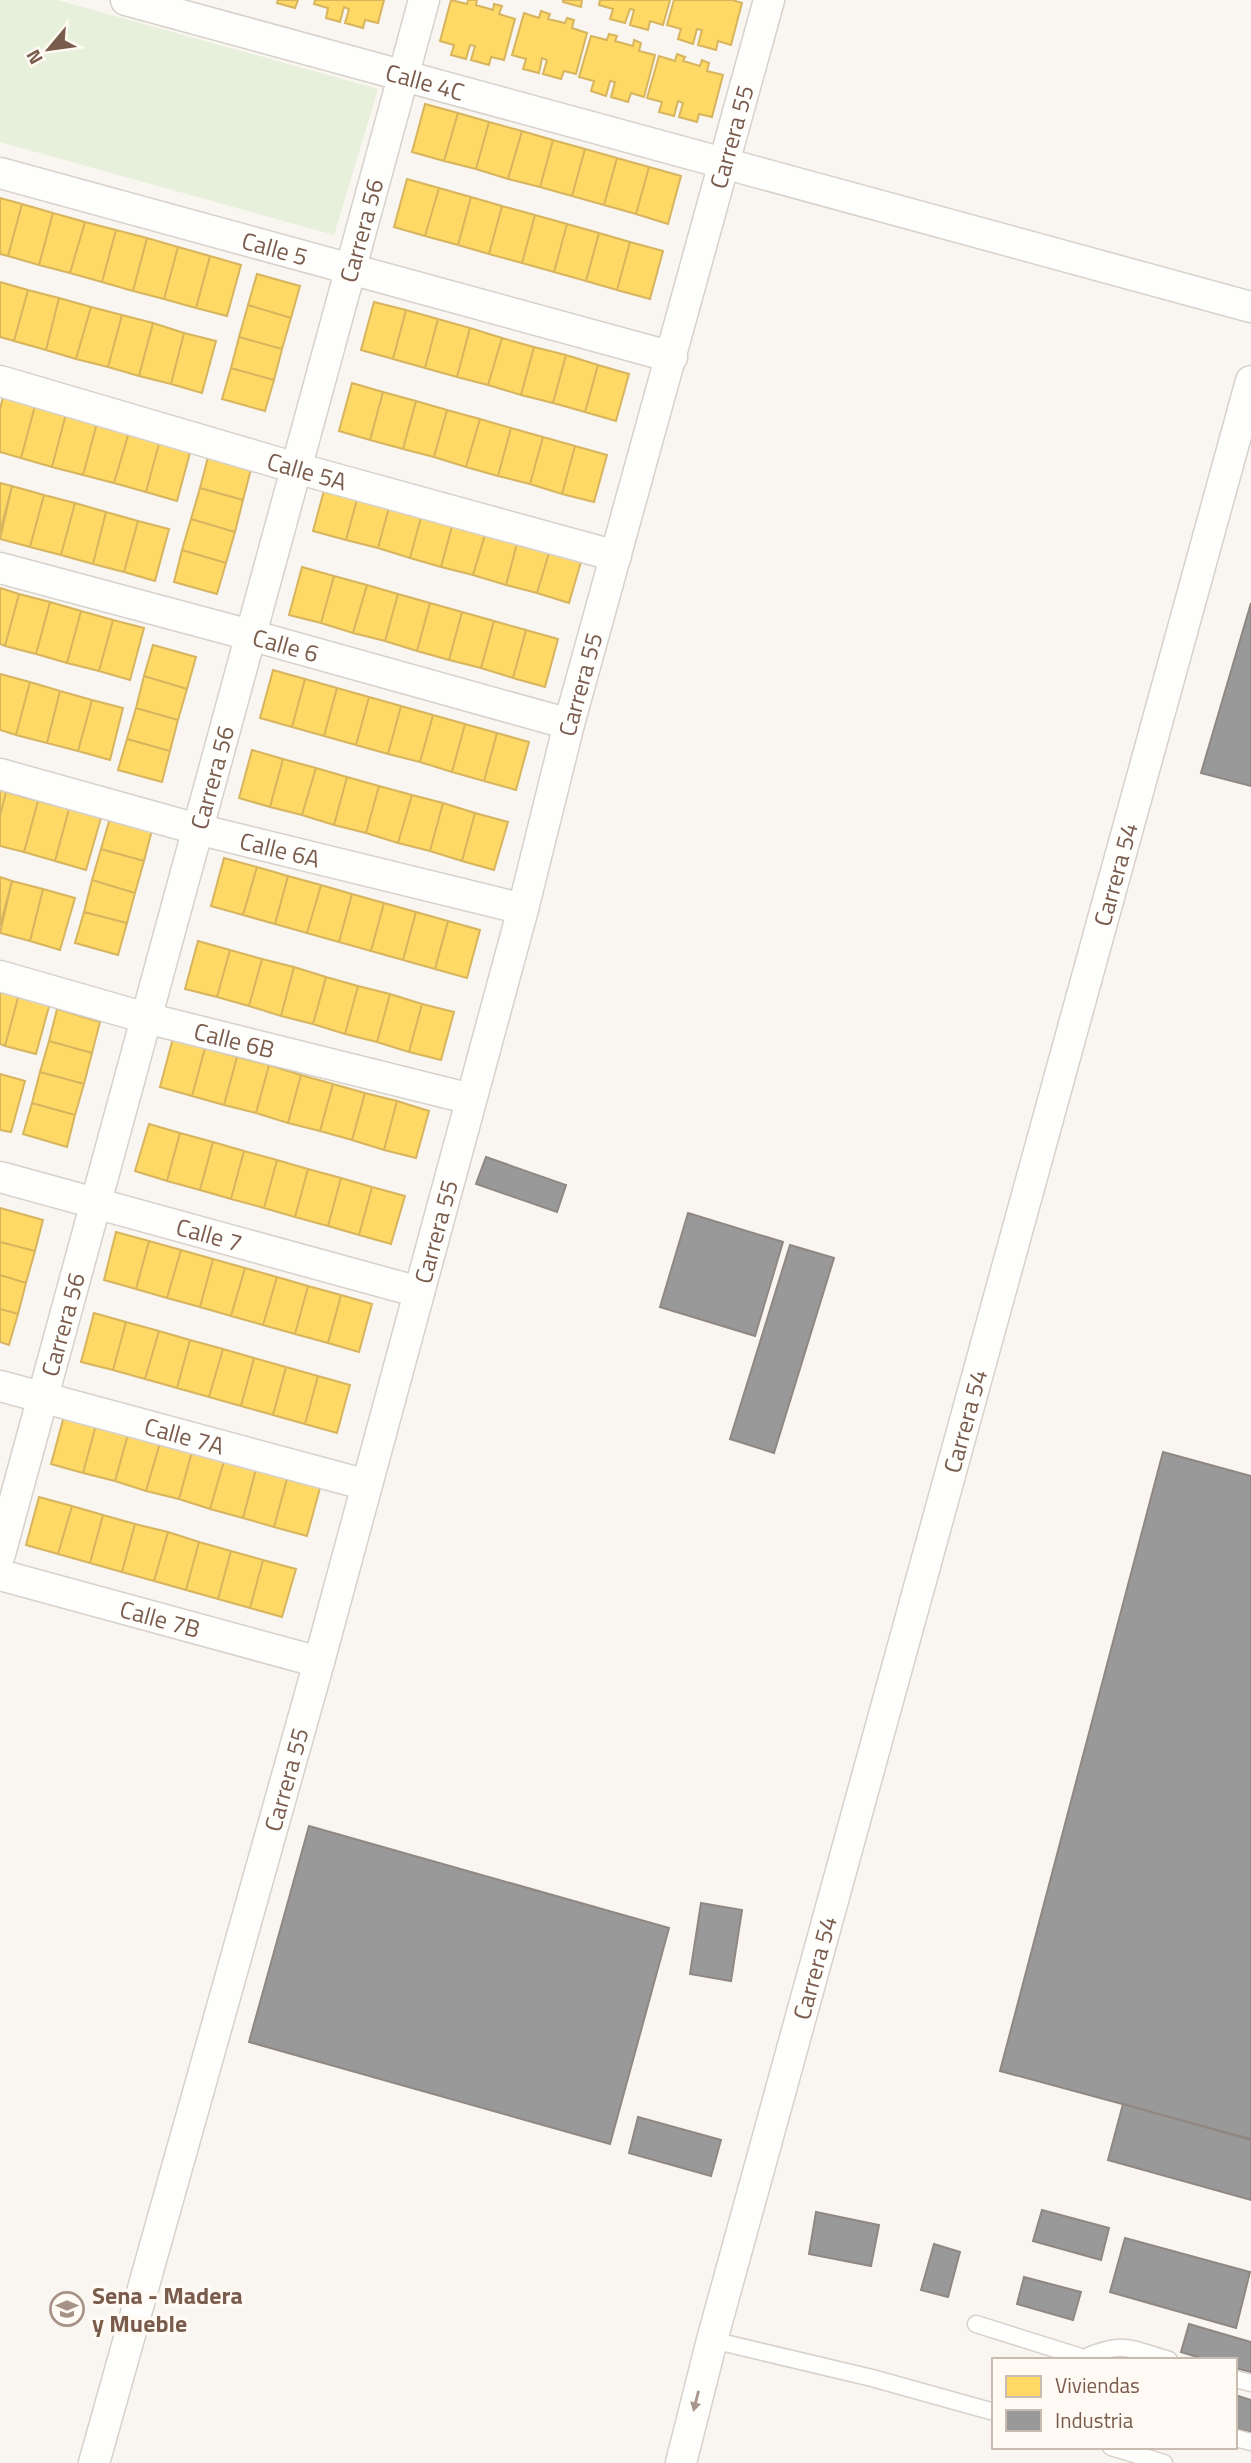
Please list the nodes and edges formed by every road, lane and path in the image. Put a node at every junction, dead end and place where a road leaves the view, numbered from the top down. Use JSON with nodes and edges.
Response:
{"nodes":[{"id":1,"x":126,"y":0,"type":"edge"},
{"id":2,"x":424,"y":0,"type":"edge"},
{"id":3,"x":769,"y":0,"type":"edge"},
{"id":4,"x":403,"y":75,"type":"junction"},
{"id":5,"x":725,"y":163,"type":"junction"},
{"id":6,"x":0,"y":173,"type":"edge"},
{"id":7,"x":350,"y":269,"type":"junction"},
{"id":8,"x":1251,"y":307,"type":"edge"},
{"id":9,"x":672,"y":357,"type":"junction"},
{"id":10,"x":0,"y":381,"type":"edge"},
{"id":11,"x":1251,"y":381,"type":"edge"},
{"id":12,"x":296,"y":468,"type":"junction"},
{"id":13,"x":616,"y":556,"type":"junction"},
{"id":14,"x":0,"y":568,"type":"edge"},
{"id":15,"x":250,"y":635,"type":"junction"},
{"id":16,"x":569,"y":724,"type":"junction"},
{"id":17,"x":0,"y":774,"type":"edge"},
{"id":18,"x":197,"y":829,"type":"junction"},
{"id":19,"x":523,"y":909,"type":"junction"},
{"id":20,"x":0,"y":976,"type":"edge"},
{"id":21,"x":146,"y":1018,"type":"junction"},
{"id":22,"x":471,"y":1099,"type":"junction"},
{"id":23,"x":0,"y":1177,"type":"edge"},
{"id":24,"x":95,"y":1204,"type":"junction"},
{"id":25,"x":419,"y":1292,"type":"junction"},
{"id":26,"x":0,"y":1386,"type":"edge"},
{"id":27,"x":42,"y":1398,"type":"junction"},
{"id":28,"x":367,"y":1485,"type":"junction"},
{"id":29,"x":0,"y":1555,"type":"edge"},
{"id":30,"x":0,"y":1575,"type":"edge"},
{"id":31,"x":319,"y":1662,"type":"junction"},
{"id":32,"x":976,"y":2324,"type":"dead end"},
{"id":33,"x":712,"y":2340,"type":"junction"},
{"id":34,"x":1082,"y":2358,"type":"edge"},
{"id":35,"x":1087,"y":2358,"type":"edge"},
{"id":36,"x":1162,"y":2358,"type":"edge"},
{"id":37,"x":992,"y":2411,"type":"edge"},
{"id":38,"x":1133,"y":2450,"type":"edge"},
{"id":39,"x":94,"y":2463,"type":"edge"},
{"id":40,"x":681,"y":2463,"type":"edge"},
{"id":41,"x":1164,"y":2463,"type":"edge"}],
"edges":[{"from":1,"to":4,"type":"street","name":"Calle 4C"},
{"from":2,"to":4,"type":"street","name":"Carrera 56"},
{"from":3,"to":5,"type":"street","name":"Carrera 55"},
{"from":4,"to":5,"type":"street","name":"Calle 4C"},
{"from":4,"to":7,"type":"street","name":"Carrera 56"},
{"from":5,"to":8,"type":"street","name":"Calle 4C"},
{"from":5,"to":9,"type":"street","name":"Carrera 55"},
{"from":6,"to":7,"type":"street","name":"Calle 5"},
{"from":7,"to":9,"type":"street","name":"Calle 5"},
{"from":7,"to":12,"type":"street","name":"Carrera 56"},
{"from":9,"to":13,"type":"street","name":"Carrera 55"},
{"from":10,"to":12,"type":"street","name":"Calle 5A"},
{"from":11,"to":33,"type":"street","name":"Carrera 54"},
{"from":12,"to":13,"type":"street","name":"Calle 5A"},
{"from":12,"to":15,"type":"street","name":"Carrera 56"},
{"from":13,"to":16,"type":"street","name":"Carrera 55"},
{"from":14,"to":15,"type":"street","name":"Calle 6"},
{"from":15,"to":16,"type":"street","name":"Calle 6"},
{"from":15,"to":18,"type":"street","name":"Carrera 56"},
{"from":16,"to":19,"type":"street","name":"Carrera 55"},
{"from":17,"to":18,"type":"street","name":"Calle 6A"},
{"from":18,"to":19,"type":"street","name":"Calle 6A"},
{"from":18,"to":21,"type":"street","name":"Carrera 56"},
{"from":19,"to":22,"type":"street","name":"Carrera 55"},
{"from":20,"to":21,"type":"street","name":"Calle 6B"},
{"from":21,"to":22,"type":"street","name":"Calle 6B"},
{"from":21,"to":24,"type":"street","name":"Carrera 56"},
{"from":22,"to":25,"type":"street","name":"Carrera 55"},
{"from":23,"to":24,"type":"street","name":"Calle 7"},
{"from":24,"to":25,"type":"street","name":"Calle 7"},
{"from":24,"to":27,"type":"street","name":"Carrera 56"},
{"from":25,"to":28,"type":"street","name":"Carrera 55"},
{"from":26,"to":27,"type":"street","name":"Calle 7A"},
{"from":27,"to":28,"type":"street","name":"Calle 7A"},
{"from":27,"to":29,"type":"street","name":"Carrera 56"},
{"from":28,"to":31,"type":"street","name":"Carrera 55"},
{"from":30,"to":31,"type":"street","name":"Calle 7B"},
{"from":31,"to":39,"type":"street","name":"Carrera 55"},
{"from":32,"to":34,"type":"lane"},
{"from":33,"to":37,"type":"lane"},
{"from":33,"to":40,"type":"street","name":"Carrera 54","one_way":true},
{"from":35,"to":36,"type":"lane"},
{"from":38,"to":41,"type":"lane"}]}
